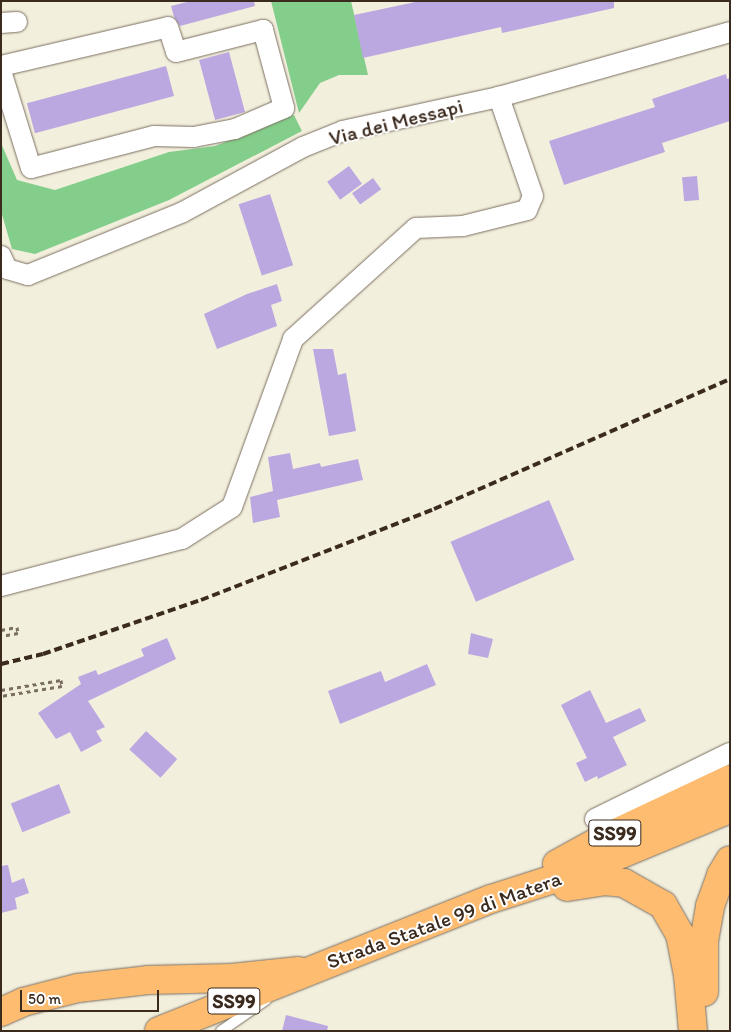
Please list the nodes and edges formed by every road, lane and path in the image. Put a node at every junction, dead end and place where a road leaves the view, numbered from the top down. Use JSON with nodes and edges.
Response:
{"nodes":[{"id":1,"x":730,"y":32,"type":"edge"},
{"id":2,"x":1,"y":66,"type":"edge"},
{"id":3,"x":1,"y":71,"type":"edge"},
{"id":4,"x":499,"y":97,"type":"junction"},
{"id":5,"x":1,"y":256,"type":"edge"},
{"id":6,"x":1,"y":586,"type":"edge"},
{"id":7,"x":1,"y":630,"type":"edge"},
{"id":8,"x":1,"y":636,"type":"edge"},
{"id":9,"x":1,"y":690,"type":"edge"},
{"id":10,"x":1,"y":696,"type":"edge"},
{"id":11,"x":730,"y":753,"type":"edge"},
{"id":12,"x":730,"y":779,"type":"edge"},
{"id":13,"x":730,"y":809,"type":"edge"},
{"id":14,"x":596,"y":819,"type":"dead end"},
{"id":15,"x":730,"y":860,"type":"edge"},
{"id":16,"x":504,"y":894,"type":"junction"},
{"id":17,"x":308,"y":970,"type":"junction"},
{"id":18,"x":1,"y":1012,"type":"edge"},
{"id":19,"x":159,"y":1031,"type":"edge"},
{"id":20,"x":221,"y":1031,"type":"edge"},
{"id":21,"x":693,"y":1031,"type":"edge"},
{"id":22,"x":706,"y":1031,"type":"edge"}],
"edges":[{"from":1,"to":4,"type":"street","name":"Via dei Messapi"},
{"from":2,"to":3,"type":"street"},
{"from":4,"to":5,"type":"street","name":"Via dei Messapi"},
{"from":4,"to":6,"type":"street"},
{"from":7,"to":8,"type":"path"},
{"from":9,"to":10,"type":"path"},
{"from":11,"to":14,"type":"street"},
{"from":12,"to":16,"type":"main road","number":"SS99"},
{"from":13,"to":16,"type":"main road","name":"Strada Statale 99 di Matera","number":"SS99"},
{"from":15,"to":22,"type":"main road"},
{"from":16,"to":17,"type":"main road","name":"Strada Statale 99 di Matera","number":"SS99"},
{"from":16,"to":21,"type":"main road"},
{"from":17,"to":18,"type":"main road"},
{"from":17,"to":19,"type":"main road","name":"Strada Statale 99 di Matera","number":"SS99"},
{"from":17,"to":20,"type":"lane"}]}
